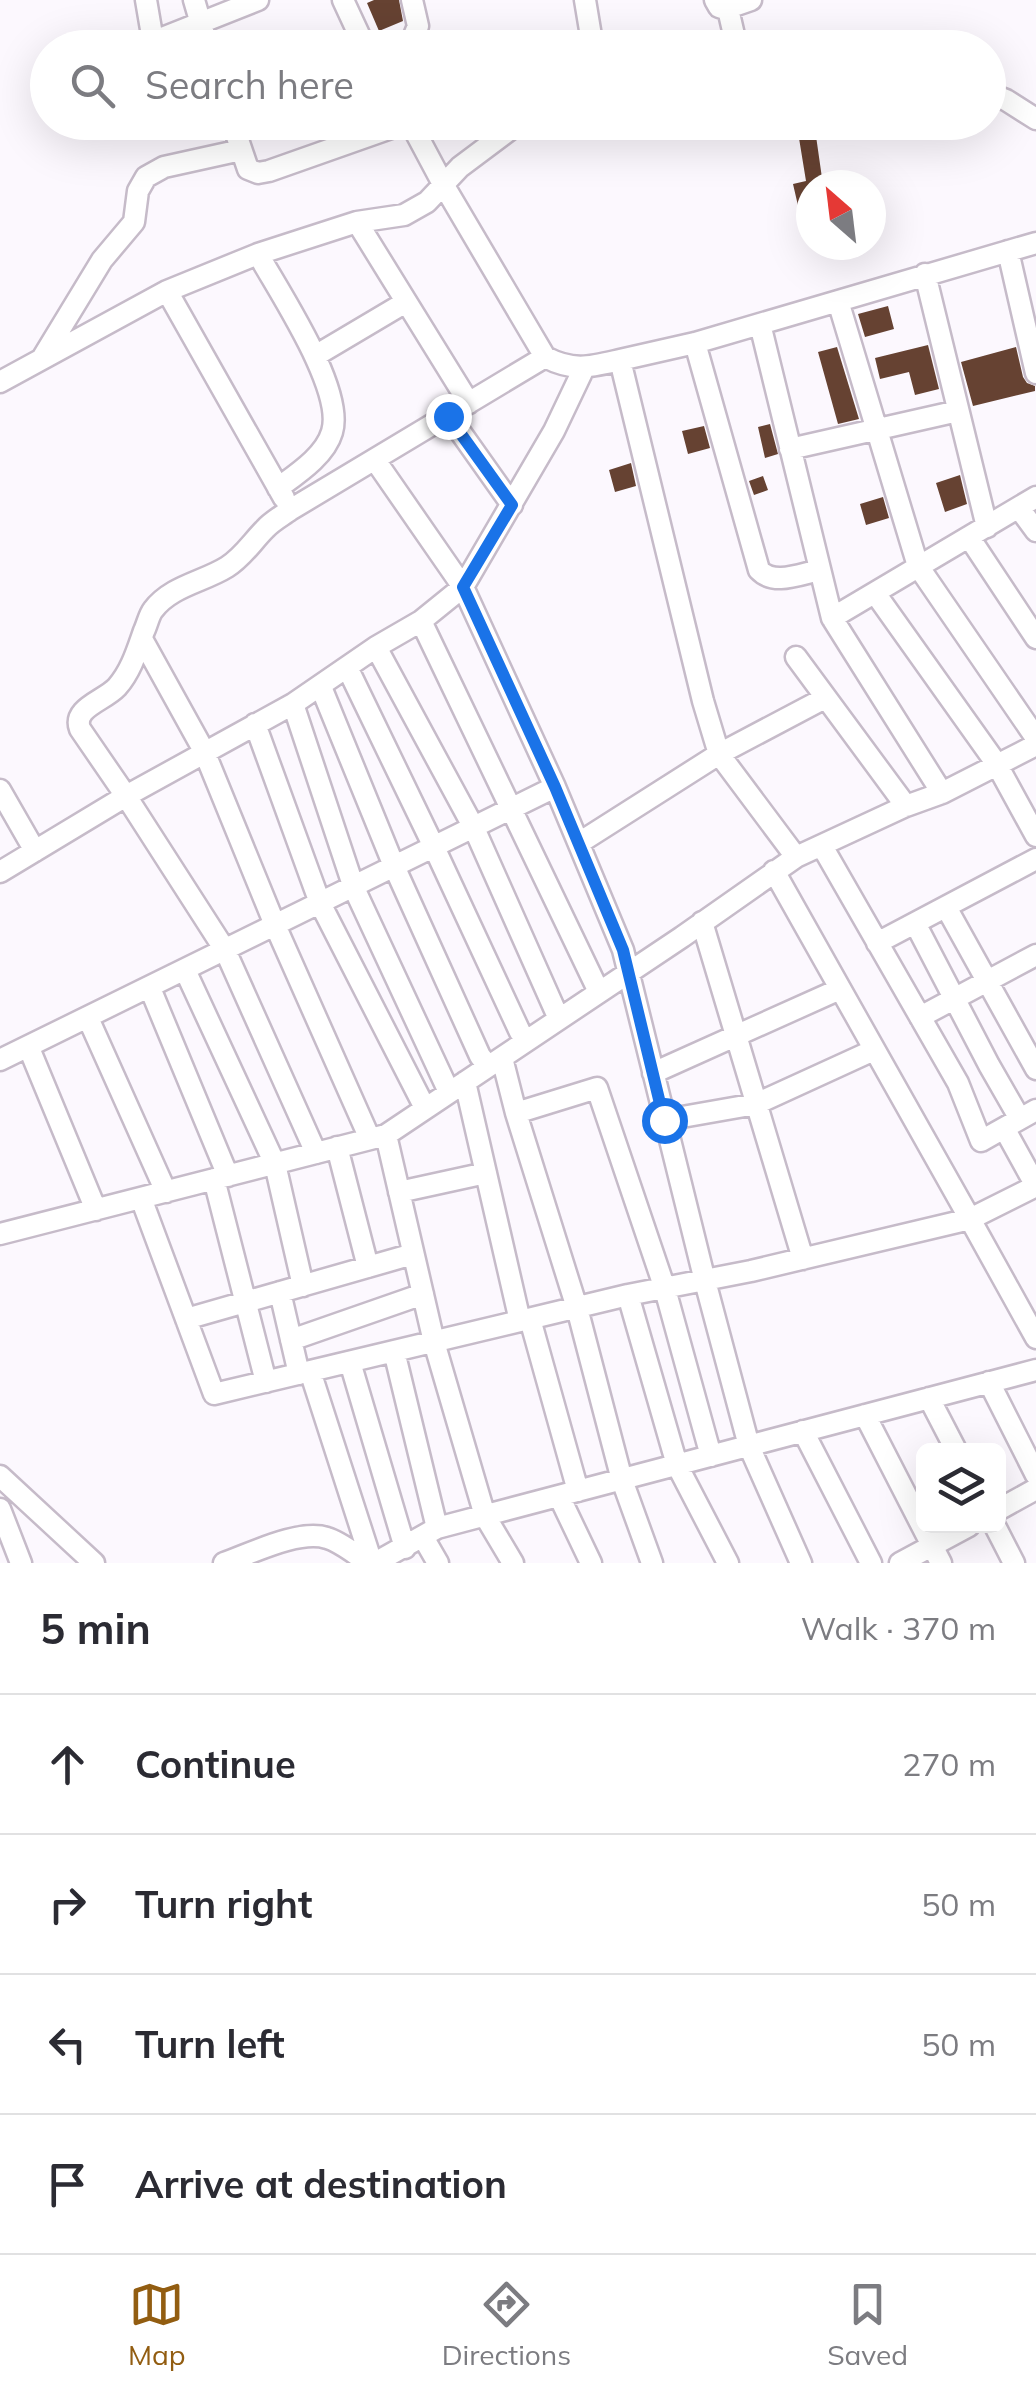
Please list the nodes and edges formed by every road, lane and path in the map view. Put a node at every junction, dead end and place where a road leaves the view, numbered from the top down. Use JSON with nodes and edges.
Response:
{"nodes":[{"id":1,"x":146,"y":0,"type":"edge"},
{"id":2,"x":194,"y":0,"type":"edge"},
{"id":3,"x":258,"y":0,"type":"edge"},
{"id":4,"x":343,"y":0,"type":"edge"},
{"id":5,"x":412,"y":0,"type":"edge"},
{"id":6,"x":585,"y":0,"type":"edge"},
{"id":7,"x":751,"y":0,"type":"edge"},
{"id":8,"x":722,"y":4,"type":"edge"},
{"id":9,"x":200,"y":23,"type":"junction"},
{"id":10,"x":145,"y":30,"type":"edge"},
{"id":11,"x":182,"y":30,"type":"edge"},
{"id":12,"x":202,"y":30,"type":"edge"},
{"id":13,"x":354,"y":30,"type":"edge"},
{"id":14,"x":417,"y":30,"type":"edge"},
{"id":15,"x":590,"y":30,"type":"edge"},
{"id":16,"x":731,"y":30,"type":"edge"},
{"id":17,"x":1006,"y":100,"type":"edge"},
{"id":18,"x":1036,"y":119,"type":"edge"},
{"id":19,"x":238,"y":140,"type":"edge"},
{"id":20,"x":358,"y":140,"type":"edge"},
{"id":21,"x":419,"y":140,"type":"edge"},
{"id":22,"x":496,"y":140,"type":"edge"},
{"id":23,"x":241,"y":150,"type":"junction"},
{"id":24,"x":443,"y":184,"type":"junction"},
{"id":25,"x":357,"y":222,"type":"junction"},
{"id":26,"x":1036,"y":243,"type":"edge"},
{"id":27,"x":1008,"y":251,"type":"junction"},
{"id":28,"x":258,"y":254,"type":"junction"},
{"id":29,"x":924,"y":274,"type":"junction"},
{"id":30,"x":167,"y":291,"type":"junction"},
{"id":31,"x":838,"y":301,"type":"junction"},
{"id":32,"x":406,"y":302,"type":"junction"},
{"id":33,"x":760,"y":324,"type":"junction"},
{"id":34,"x":695,"y":343,"type":"junction"},
{"id":35,"x":315,"y":356,"type":"junction"},
{"id":36,"x":545,"y":358,"type":"junction"},
{"id":37,"x":42,"y":359,"type":"junction"},
{"id":38,"x":620,"y":360,"type":"junction"},
{"id":39,"x":584,"y":368,"type":"junction"},
{"id":40,"x":1036,"y":373,"type":"edge"},
{"id":41,"x":0,"y":382,"type":"edge"},
{"id":42,"x":470,"y":403,"type":"junction"},
{"id":43,"x":958,"y":411,"type":"junction"},
{"id":44,"x":448,"y":416,"type":"junction"},
{"id":45,"x":877,"y":430,"type":"junction"},
{"id":46,"x":790,"y":450,"type":"junction"},
{"id":47,"x":376,"y":460,"type":"junction"},
{"id":48,"x":278,"y":488,"type":"junction"},
{"id":49,"x":1028,"y":502,"type":"edge"},
{"id":50,"x":512,"y":505,"type":"junction"},
{"id":51,"x":290,"y":510,"type":"junction"},
{"id":52,"x":1036,"y":531,"type":"edge"},
{"id":53,"x":978,"y":532,"type":"junction"},
{"id":54,"x":918,"y":566,"type":"junction"},
{"id":55,"x":820,"y":570,"type":"junction"},
{"id":56,"x":463,"y":587,"type":"junction"},
{"id":57,"x":875,"y":594,"type":"junction"},
{"id":58,"x":832,"y":618,"type":"junction"},
{"id":59,"x":420,"y":621,"type":"junction"},
{"id":60,"x":1036,"y":638,"type":"edge"},
{"id":61,"x":142,"y":639,"type":"junction"},
{"id":62,"x":376,"y":647,"type":"junction"},
{"id":63,"x":796,"y":657,"type":"dead end"},
{"id":64,"x":347,"y":667,"type":"junction"},
{"id":65,"x":320,"y":687,"type":"junction"},
{"id":66,"x":826,"y":698,"type":"junction"},
{"id":67,"x":293,"y":704,"type":"junction"},
{"id":68,"x":255,"y":724,"type":"junction"},
{"id":69,"x":1036,"y":742,"type":"edge"},
{"id":70,"x":204,"y":752,"type":"junction"},
{"id":71,"x":720,"y":754,"type":"junction"},
{"id":72,"x":996,"y":764,"type":"junction"},
{"id":73,"x":555,"y":787,"type":"junction"},
{"id":74,"x":0,"y":790,"type":"edge"},
{"id":75,"x":942,"y":792,"type":"junction"},
{"id":76,"x":126,"y":796,"type":"junction"},
{"id":77,"x":906,"y":806,"type":"junction"},
{"id":78,"x":510,"y":810,"type":"junction"},
{"id":79,"x":474,"y":828,"type":"junction"},
{"id":80,"x":1036,"y":836,"type":"edge"},
{"id":81,"x":578,"y":843,"type":"junction"},
{"id":82,"x":822,"y":846,"type":"junction"},
{"id":83,"x":434,"y":847,"type":"junction"},
{"id":84,"x":36,"y":850,"type":"junction"},
{"id":85,"x":796,"y":857,"type":"junction"},
{"id":86,"x":1036,"y":859,"type":"edge"},
{"id":87,"x":394,"y":866,"type":"junction"},
{"id":88,"x":0,"y":872,"type":"edge"},
{"id":89,"x":774,"y":872,"type":"junction"},
{"id":90,"x":354,"y":888,"type":"junction"},
{"id":91,"x":320,"y":903,"type":"junction"},
{"id":92,"x":946,"y":907,"type":"junction"},
{"id":93,"x":702,"y":922,"type":"junction"},
{"id":94,"x":915,"y":923,"type":"junction"},
{"id":95,"x":274,"y":925,"type":"junction"},
{"id":96,"x":877,"y":943,"type":"junction"},
{"id":97,"x":225,"y":950,"type":"junction"},
{"id":98,"x":1036,"y":955,"type":"edge"},
{"id":99,"x":185,"y":970,"type":"junction"},
{"id":100,"x":628,"y":973,"type":"junction"},
{"id":101,"x":987,"y":981,"type":"junction"},
{"id":102,"x":150,"y":988,"type":"junction"},
{"id":103,"x":840,"y":989,"type":"junction"},
{"id":104,"x":600,"y":992,"type":"junction"},
{"id":105,"x":954,"y":998,"type":"junction"},
{"id":106,"x":920,"y":1017,"type":"junction"},
{"id":107,"x":88,"y":1018,"type":"junction"},
{"id":108,"x":558,"y":1019,"type":"junction"},
{"id":109,"x":736,"y":1037,"type":"junction"},
{"id":110,"x":528,"y":1040,"type":"junction"},
{"id":111,"x":29,"y":1048,"type":"junction"},
{"id":112,"x":874,"y":1050,"type":"junction"},
{"id":113,"x":0,"y":1060,"type":"edge"},
{"id":114,"x":495,"y":1062,"type":"junction"},
{"id":115,"x":1036,"y":1068,"type":"edge"},
{"id":116,"x":652,"y":1073,"type":"junction"},
{"id":117,"x":457,"y":1087,"type":"junction"},
{"id":118,"x":756,"y":1104,"type":"junction"},
{"id":119,"x":426,"y":1108,"type":"junction"},
{"id":120,"x":516,"y":1114,"type":"junction"},
{"id":121,"x":1020,"y":1119,"type":"edge"},
{"id":122,"x":664,"y":1120,"type":"junction"},
{"id":123,"x":378,"y":1137,"type":"junction"},
{"id":124,"x":327,"y":1150,"type":"junction"},
{"id":125,"x":275,"y":1164,"type":"junction"},
{"id":126,"x":486,"y":1173,"type":"junction"},
{"id":127,"x":221,"y":1178,"type":"junction"},
{"id":128,"x":1036,"y":1186,"type":"edge"},
{"id":129,"x":166,"y":1192,"type":"junction"},
{"id":130,"x":399,"y":1192,"type":"junction"},
{"id":131,"x":141,"y":1198,"type":"junction"},
{"id":132,"x":96,"y":1210,"type":"junction"},
{"id":133,"x":970,"y":1219,"type":"junction"},
{"id":134,"x":0,"y":1234,"type":"edge"},
{"id":135,"x":413,"y":1254,"type":"junction"},
{"id":136,"x":803,"y":1259,"type":"junction"},
{"id":137,"x":368,"y":1267,"type":"junction"},
{"id":138,"x":705,"y":1281,"type":"junction"},
{"id":139,"x":302,"y":1286,"type":"junction"},
{"id":140,"x":666,"y":1290,"type":"junction"},
{"id":141,"x":280,"y":1292,"type":"junction"},
{"id":142,"x":422,"y":1294,"type":"junction"},
{"id":143,"x":628,"y":1295,"type":"junction"},
{"id":144,"x":245,"y":1302,"type":"junction"},
{"id":145,"x":577,"y":1308,"type":"junction"},
{"id":146,"x":186,"y":1319,"type":"junction"},
{"id":147,"x":525,"y":1320,"type":"junction"},
{"id":148,"x":1036,"y":1338,"type":"edge"},
{"id":149,"x":291,"y":1340,"type":"junction"},
{"id":150,"x":434,"y":1342,"type":"junction"},
{"id":151,"x":394,"y":1351,"type":"junction"},
{"id":152,"x":350,"y":1362,"type":"junction"},
{"id":153,"x":1036,"y":1370,"type":"edge"},
{"id":154,"x":305,"y":1372,"type":"junction"},
{"id":155,"x":266,"y":1382,"type":"junction"},
{"id":156,"x":989,"y":1382,"type":"junction"},
{"id":157,"x":929,"y":1398,"type":"junction"},
{"id":158,"x":865,"y":1415,"type":"junction"},
{"id":159,"x":803,"y":1431,"type":"junction"},
{"id":160,"x":952,"y":1443,"type":"edge"},
{"id":161,"x":749,"y":1446,"type":"junction"},
{"id":162,"x":712,"y":1456,"type":"junction"},
{"id":163,"x":677,"y":1464,"type":"junction"},
{"id":164,"x":1036,"y":1475,"type":"edge"},
{"id":165,"x":0,"y":1476,"type":"edge"},
{"id":166,"x":622,"y":1480,"type":"junction"},
{"id":167,"x":1036,"y":1490,"type":"edge"},
{"id":168,"x":568,"y":1494,"type":"junction"},
{"id":169,"x":1006,"y":1506,"type":"edge"},
{"id":170,"x":0,"y":1509,"type":"edge"},
{"id":171,"x":486,"y":1516,"type":"junction"},
{"id":172,"x":961,"y":1533,"type":"edge"},
{"id":173,"x":999,"y":1533,"type":"edge"},
{"id":174,"x":422,"y":1538,"type":"junction"},
{"id":175,"x":936,"y":1554,"type":"edge"},
{"id":176,"x":21,"y":1563,"type":"edge"},
{"id":177,"x":94,"y":1563,"type":"edge"},
{"id":178,"x":224,"y":1563,"type":"edge"},
{"id":179,"x":372,"y":1563,"type":"edge"},
{"id":180,"x":438,"y":1563,"type":"edge"},
{"id":181,"x":514,"y":1563,"type":"edge"},
{"id":182,"x":591,"y":1563,"type":"edge"},
{"id":183,"x":652,"y":1563,"type":"edge"},
{"id":184,"x":728,"y":1563,"type":"edge"},
{"id":185,"x":800,"y":1563,"type":"edge"},
{"id":186,"x":870,"y":1563,"type":"edge"},
{"id":187,"x":900,"y":1563,"type":"edge"},
{"id":188,"x":1014,"y":1563,"type":"edge"}],
"edges":[{"from":1,"to":10,"type":"street"},
{"from":2,"to":9,"type":"street"},
{"from":3,"to":9,"type":"street"},
{"from":4,"to":13,"type":"street"},
{"from":5,"to":14,"type":"street"},
{"from":6,"to":15,"type":"street"},
{"from":7,"to":8,"type":"street"},
{"from":8,"to":16,"type":"street"},
{"from":9,"to":11,"type":"street"},
{"from":9,"to":12,"type":"street"},
{"from":17,"to":18,"type":"street"},
{"from":19,"to":23,"type":"street"},
{"from":20,"to":23,"type":"street"},
{"from":21,"to":24,"type":"street"},
{"from":22,"to":24,"type":"street"},
{"from":23,"to":37,"type":"street"},
{"from":24,"to":25,"type":"street"},
{"from":24,"to":36,"type":"street"},
{"from":25,"to":28,"type":"street"},
{"from":25,"to":32,"type":"street"},
{"from":26,"to":27,"type":"street"},
{"from":27,"to":29,"type":"street"},
{"from":27,"to":40,"type":"street"},
{"from":28,"to":30,"type":"street"},
{"from":28,"to":35,"type":"street"},
{"from":29,"to":31,"type":"street"},
{"from":29,"to":43,"type":"street"},
{"from":30,"to":37,"type":"street"},
{"from":30,"to":48,"type":"street"},
{"from":31,"to":33,"type":"street"},
{"from":31,"to":45,"type":"street"},
{"from":32,"to":35,"type":"street"},
{"from":32,"to":42,"type":"street"},
{"from":33,"to":34,"type":"street"},
{"from":33,"to":46,"type":"street"},
{"from":34,"to":38,"type":"street"},
{"from":34,"to":55,"type":"street"},
{"from":35,"to":48,"type":"street"},
{"from":36,"to":39,"type":"street"},
{"from":36,"to":42,"type":"street"},
{"from":37,"to":41,"type":"street"},
{"from":38,"to":39,"type":"street"},
{"from":38,"to":71,"type":"street"},
{"from":39,"to":50,"type":"street"},
{"from":42,"to":44,"type":"street"},
{"from":43,"to":45,"type":"street"},
{"from":43,"to":53,"type":"street"},
{"from":44,"to":47,"type":"street"},
{"from":44,"to":50,"type":"street"},
{"from":45,"to":46,"type":"street"},
{"from":45,"to":54,"type":"street"},
{"from":46,"to":55,"type":"street"},
{"from":47,"to":51,"type":"street"},
{"from":47,"to":56,"type":"street"},
{"from":48,"to":51,"type":"street"},
{"from":49,"to":52,"type":"street"},
{"from":49,"to":53,"type":"street"},
{"from":50,"to":56,"type":"street"},
{"from":51,"to":61,"type":"street"},
{"from":53,"to":54,"type":"street"},
{"from":53,"to":60,"type":"street"},
{"from":54,"to":57,"type":"street"},
{"from":54,"to":69,"type":"street"},
{"from":55,"to":58,"type":"street"},
{"from":56,"to":59,"type":"street"},
{"from":56,"to":73,"type":"street"},
{"from":57,"to":58,"type":"street"},
{"from":57,"to":72,"type":"street"},
{"from":58,"to":75,"type":"street"},
{"from":59,"to":62,"type":"street"},
{"from":59,"to":78,"type":"street"},
{"from":61,"to":70,"type":"street"},
{"from":61,"to":76,"type":"street"},
{"from":62,"to":64,"type":"street"},
{"from":62,"to":79,"type":"street"},
{"from":63,"to":66,"type":"street"},
{"from":64,"to":65,"type":"street"},
{"from":64,"to":83,"type":"street"},
{"from":65,"to":67,"type":"street"},
{"from":65,"to":87,"type":"street"},
{"from":66,"to":71,"type":"street"},
{"from":66,"to":77,"type":"street"},
{"from":67,"to":68,"type":"street"},
{"from":67,"to":90,"type":"street"},
{"from":68,"to":70,"type":"street"},
{"from":68,"to":91,"type":"street"},
{"from":69,"to":72,"type":"street"},
{"from":70,"to":76,"type":"street"},
{"from":70,"to":95,"type":"street"},
{"from":71,"to":81,"type":"street"},
{"from":71,"to":85,"type":"street"},
{"from":72,"to":75,"type":"street"},
{"from":72,"to":80,"type":"street"},
{"from":73,"to":78,"type":"street"},
{"from":73,"to":81,"type":"street"},
{"from":74,"to":84,"type":"street"},
{"from":75,"to":77,"type":"street"},
{"from":76,"to":84,"type":"street"},
{"from":76,"to":97,"type":"street"},
{"from":77,"to":82,"type":"street"},
{"from":78,"to":79,"type":"street"},
{"from":78,"to":104,"type":"street"},
{"from":79,"to":83,"type":"street"},
{"from":79,"to":108,"type":"street"},
{"from":81,"to":100,"type":"street"},
{"from":82,"to":85,"type":"street"},
{"from":82,"to":96,"type":"street"},
{"from":83,"to":87,"type":"street"},
{"from":83,"to":110,"type":"street"},
{"from":84,"to":88,"type":"street"},
{"from":85,"to":89,"type":"street"},
{"from":86,"to":92,"type":"street"},
{"from":87,"to":90,"type":"street"},
{"from":87,"to":114,"type":"street"},
{"from":89,"to":93,"type":"street"},
{"from":89,"to":103,"type":"street"},
{"from":90,"to":91,"type":"street"},
{"from":90,"to":117,"type":"street"},
{"from":91,"to":95,"type":"street"},
{"from":91,"to":119,"type":"street"},
{"from":92,"to":94,"type":"street"},
{"from":92,"to":101,"type":"street"},
{"from":93,"to":100,"type":"street"},
{"from":93,"to":109,"type":"street"},
{"from":94,"to":96,"type":"street"},
{"from":94,"to":105,"type":"street"},
{"from":95,"to":97,"type":"street"},
{"from":95,"to":123,"type":"street"},
{"from":96,"to":106,"type":"street"},
{"from":97,"to":99,"type":"street"},
{"from":97,"to":124,"type":"street"},
{"from":98,"to":101,"type":"street"},
{"from":99,"to":102,"type":"street"},
{"from":99,"to":125,"type":"street"},
{"from":100,"to":104,"type":"street"},
{"from":100,"to":116,"type":"street"},
{"from":101,"to":105,"type":"street"},
{"from":101,"to":115,"type":"street"},
{"from":102,"to":107,"type":"street"},
{"from":102,"to":127,"type":"street"},
{"from":103,"to":109,"type":"street"},
{"from":103,"to":112,"type":"street"},
{"from":104,"to":108,"type":"street"},
{"from":105,"to":106,"type":"street"},
{"from":105,"to":121,"type":"street"},
{"from":106,"to":121,"type":"street"},
{"from":107,"to":111,"type":"street"},
{"from":107,"to":129,"type":"street"},
{"from":108,"to":110,"type":"street"},
{"from":109,"to":116,"type":"street"},
{"from":109,"to":118,"type":"street"},
{"from":110,"to":114,"type":"street"},
{"from":111,"to":113,"type":"street"},
{"from":111,"to":132,"type":"street"},
{"from":112,"to":118,"type":"street"},
{"from":112,"to":133,"type":"street"},
{"from":114,"to":117,"type":"street"},
{"from":114,"to":120,"type":"street"},
{"from":116,"to":122,"type":"street"},
{"from":117,"to":119,"type":"street"},
{"from":117,"to":126,"type":"street"},
{"from":118,"to":122,"type":"street"},
{"from":118,"to":136,"type":"street"},
{"from":119,"to":123,"type":"street"},
{"from":120,"to":140,"type":"street"},
{"from":120,"to":145,"type":"street"},
{"from":121,"to":128,"type":"street"},
{"from":122,"to":138,"type":"street"},
{"from":123,"to":124,"type":"street"},
{"from":123,"to":130,"type":"street"},
{"from":124,"to":125,"type":"street"},
{"from":124,"to":137,"type":"street"},
{"from":125,"to":127,"type":"street"},
{"from":125,"to":139,"type":"street"},
{"from":126,"to":130,"type":"street"},
{"from":126,"to":147,"type":"street"},
{"from":127,"to":129,"type":"street"},
{"from":127,"to":144,"type":"street"},
{"from":128,"to":133,"type":"street"},
{"from":129,"to":131,"type":"street"},
{"from":130,"to":135,"type":"street"},
{"from":131,"to":132,"type":"street"},
{"from":131,"to":146,"type":"street"},
{"from":132,"to":134,"type":"street"},
{"from":133,"to":136,"type":"street"},
{"from":133,"to":148,"type":"street"},
{"from":135,"to":137,"type":"street"},
{"from":135,"to":142,"type":"street"},
{"from":136,"to":138,"type":"street"},
{"from":137,"to":139,"type":"street"},
{"from":138,"to":140,"type":"street"},
{"from":138,"to":161,"type":"street"},
{"from":139,"to":141,"type":"street"},
{"from":140,"to":143,"type":"street"},
{"from":140,"to":162,"type":"street"},
{"from":141,"to":144,"type":"street"},
{"from":141,"to":149,"type":"street"},
{"from":142,"to":149,"type":"street"},
{"from":142,"to":150,"type":"street"},
{"from":143,"to":145,"type":"street"},
{"from":143,"to":163,"type":"street"},
{"from":144,"to":146,"type":"street"},
{"from":144,"to":155,"type":"street"},
{"from":145,"to":147,"type":"street"},
{"from":145,"to":166,"type":"street"},
{"from":146,"to":155,"type":"street"},
{"from":147,"to":150,"type":"street"},
{"from":147,"to":168,"type":"street"},
{"from":149,"to":154,"type":"street"},
{"from":150,"to":151,"type":"street"},
{"from":150,"to":171,"type":"street"},
{"from":151,"to":152,"type":"street"},
{"from":151,"to":174,"type":"street"},
{"from":152,"to":154,"type":"street"},
{"from":152,"to":174,"type":"street"},
{"from":153,"to":156,"type":"street"},
{"from":154,"to":155,"type":"street"},
{"from":154,"to":179,"type":"street"},
{"from":156,"to":157,"type":"street"},
{"from":156,"to":164,"type":"street"},
{"from":157,"to":158,"type":"street"},
{"from":157,"to":160,"type":"street"},
{"from":158,"to":159,"type":"street"},
{"from":158,"to":175,"type":"street"},
{"from":159,"to":161,"type":"street"},
{"from":159,"to":186,"type":"street"},
{"from":161,"to":162,"type":"street"},
{"from":161,"to":185,"type":"street"},
{"from":162,"to":163,"type":"street"},
{"from":163,"to":166,"type":"street"},
{"from":163,"to":184,"type":"street"},
{"from":165,"to":177,"type":"street"},
{"from":166,"to":168,"type":"street"},
{"from":166,"to":183,"type":"street"},
{"from":167,"to":169,"type":"street"},
{"from":168,"to":171,"type":"street"},
{"from":168,"to":182,"type":"street"},
{"from":170,"to":176,"type":"street"},
{"from":171,"to":174,"type":"street"},
{"from":171,"to":181,"type":"street"},
{"from":172,"to":175,"type":"street"},
{"from":173,"to":188,"type":"street"},
{"from":174,"to":179,"type":"street"},
{"from":174,"to":180,"type":"street"},
{"from":175,"to":187,"type":"street"},
{"from":178,"to":179,"type":"street"}]}
